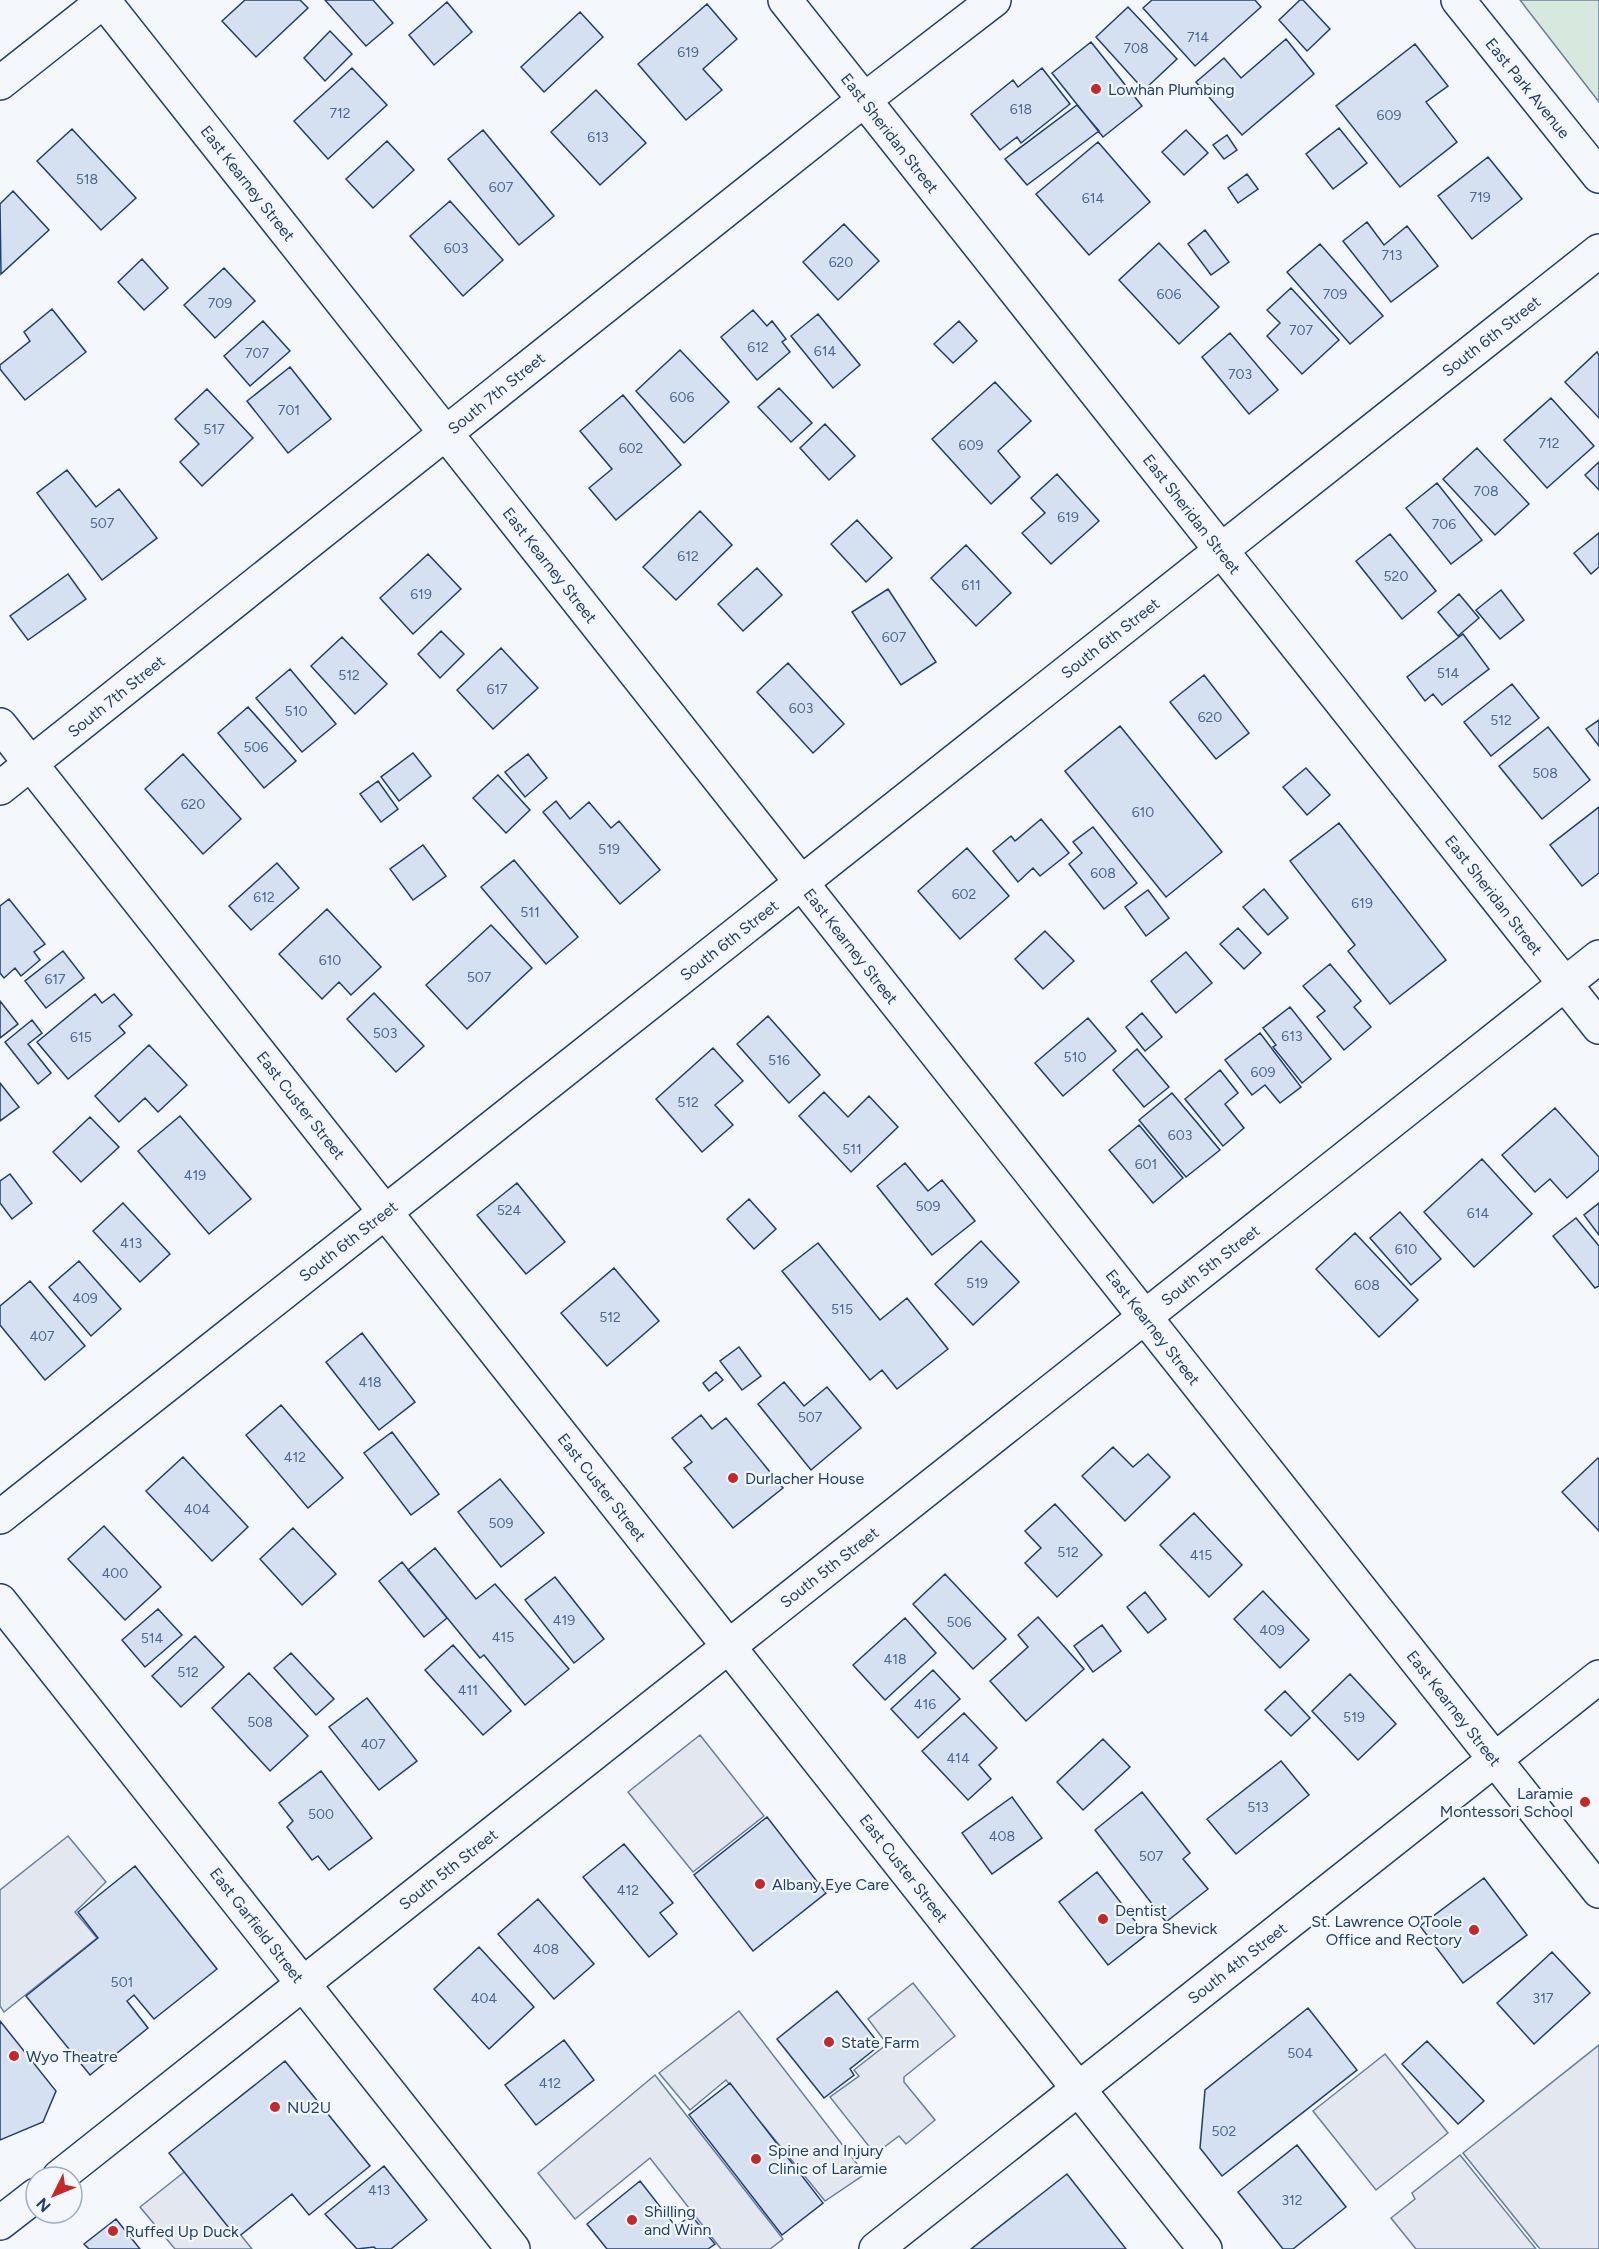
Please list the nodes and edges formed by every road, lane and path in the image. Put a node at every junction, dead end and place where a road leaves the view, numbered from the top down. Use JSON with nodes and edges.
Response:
{"nodes":[{"id":1,"x":104,"y":0,"type":"edge"},
{"id":2,"x":784,"y":0,"type":"edge"},
{"id":3,"x":994,"y":0,"type":"edge"},
{"id":4,"x":1458,"y":0,"type":"edge"},
{"id":5,"x":0,"y":83,"type":"edge"},
{"id":6,"x":864,"y":100,"type":"junction"},
{"id":7,"x":1599,"y":176,"type":"edge"},
{"id":8,"x":1599,"y":251,"type":"edge"},
{"id":9,"x":446,"y":433,"type":"junction"},
{"id":10,"x":1221,"y":550,"type":"junction"},
{"id":11,"x":0,"y":724,"type":"edge"},
{"id":12,"x":31,"y":764,"type":"junction"},
{"id":13,"x":0,"y":788,"type":"edge"},
{"id":14,"x":801,"y":882,"type":"junction"},
{"id":15,"x":1599,"y":957,"type":"edge"},
{"id":16,"x":1565,"y":984,"type":"junction"},
{"id":17,"x":1599,"y":1028,"type":"edge"},
{"id":18,"x":385,"y":1212,"type":"junction"},
{"id":19,"x":1145,"y":1317,"type":"junction"},
{"id":20,"x":0,"y":1517,"type":"edge"},
{"id":21,"x":0,"y":1601,"type":"edge"},
{"id":22,"x":729,"y":1646,"type":"junction"},
{"id":23,"x":1599,"y":1677,"type":"edge"},
{"id":24,"x":1495,"y":1759,"type":"junction"},
{"id":25,"x":1599,"y":1891,"type":"edge"},
{"id":26,"x":303,"y":1984,"type":"junction"},
{"id":27,"x":1078,"y":2089,"type":"junction"},
{"id":28,"x":74,"y":2165,"type":"edge"},
{"id":29,"x":24,"y":2204,"type":"edge"},
{"id":30,"x":0,"y":2223,"type":"edge"},
{"id":31,"x":513,"y":2249,"type":"edge"},
{"id":32,"x":876,"y":2249,"type":"edge"},
{"id":33,"x":1205,"y":2249,"type":"edge"}],
"edges":[{"from":1,"to":5,"type":"street"},
{"from":1,"to":9,"type":"street","name":"East Kearney Street"},
{"from":2,"to":6,"type":"street","name":"East Sheridan Street"},
{"from":3,"to":6,"type":"street","name":"South 7th Street"},
{"from":4,"to":7,"type":"street","name":"East Park Avenue"},
{"from":6,"to":9,"type":"street","name":"South 7th Street"},
{"from":6,"to":10,"type":"street","name":"East Sheridan Street"},
{"from":8,"to":10,"type":"street","name":"South 6th Street"},
{"from":9,"to":12,"type":"street","name":"South 7th Street"},
{"from":9,"to":14,"type":"street","name":"East Kearney Street"},
{"from":10,"to":14,"type":"street","name":"South 6th Street"},
{"from":10,"to":16,"type":"street","name":"East Sheridan Street"},
{"from":11,"to":12,"type":"street","name":"East Custer Street"},
{"from":12,"to":13,"type":"street","name":"South 7th Street"},
{"from":12,"to":18,"type":"street","name":"East Custer Street"},
{"from":14,"to":18,"type":"street","name":"South 6th Street"},
{"from":14,"to":19,"type":"street","name":"East Kearney Street"},
{"from":15,"to":16,"type":"street","name":"South 5th Street"},
{"from":16,"to":17,"type":"street","name":"East Sheridan Street"},
{"from":16,"to":19,"type":"street","name":"South 5th Street"},
{"from":18,"to":20,"type":"street","name":"South 6th Street"},
{"from":18,"to":22,"type":"street","name":"East Custer Street"},
{"from":19,"to":22,"type":"street","name":"South 5th Street"},
{"from":19,"to":24,"type":"street","name":"East Kearney Street"},
{"from":21,"to":26,"type":"street","name":"East Garfield Street"},
{"from":22,"to":26,"type":"street","name":"South 5th Street"},
{"from":22,"to":27,"type":"street","name":"East Custer Street"},
{"from":23,"to":24,"type":"street","name":"South 4th Street"},
{"from":24,"to":25,"type":"street","name":"East Kearney Street"},
{"from":24,"to":27,"type":"street","name":"South 4th Street"},
{"from":26,"to":28,"type":"street","name":"South 5th Street"},
{"from":26,"to":31,"type":"street","name":"East Garfield Street"},
{"from":27,"to":32,"type":"street","name":"South 4th Street"},
{"from":27,"to":33,"type":"street","name":"East Custer Street"},
{"from":29,"to":30,"type":"street"}]}
